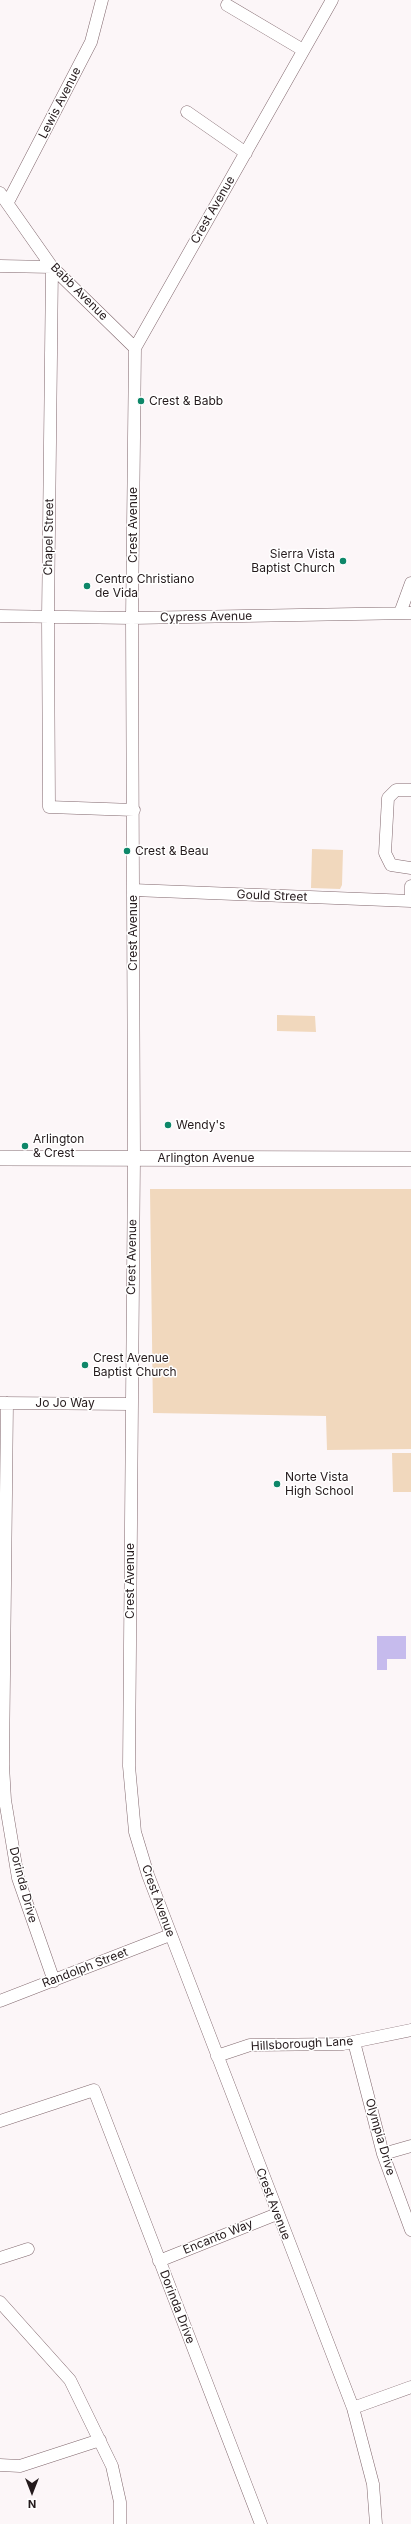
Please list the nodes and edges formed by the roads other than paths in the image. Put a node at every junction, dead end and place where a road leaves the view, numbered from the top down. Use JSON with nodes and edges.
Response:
{"nodes":[{"id":1,"x":102,"y":0,"type":"edge"},
{"id":2,"x":332,"y":0,"type":"edge"},
{"id":3,"x":227,"y":5,"type":"dead end"},
{"id":4,"x":303,"y":50,"type":"junction"},
{"id":5,"x":186,"y":112,"type":"dead end"},
{"id":6,"x":246,"y":153,"type":"junction"},
{"id":7,"x":4,"y":198,"type":"edge"},
{"id":8,"x":0,"y":266,"type":"edge"},
{"id":9,"x":52,"y":267,"type":"junction"},
{"id":10,"x":135,"y":348,"type":"junction"},
{"id":11,"x":411,"y":583,"type":"edge"},
{"id":12,"x":406,"y":613,"type":"edge"},
{"id":13,"x":0,"y":616,"type":"edge"},
{"id":14,"x":48,"y":617,"type":"junction"},
{"id":15,"x":132,"y":618,"type":"junction"},
{"id":16,"x":411,"y":790,"type":"edge"},
{"id":17,"x":134,"y":810,"type":"junction"},
{"id":18,"x":411,"y":868,"type":"edge"},
{"id":19,"x":411,"y":886,"type":"edge"},
{"id":20,"x":133,"y":890,"type":"junction"},
{"id":21,"x":411,"y":901,"type":"edge"},
{"id":22,"x":0,"y":1158,"type":"edge"},
{"id":23,"x":134,"y":1158,"type":"junction"},
{"id":24,"x":411,"y":1159,"type":"edge"},
{"id":25,"x":3,"y":1403,"type":"edge"},
{"id":26,"x":131,"y":1404,"type":"junction"},
{"id":27,"x":170,"y":1935,"type":"junction"},
{"id":28,"x":54,"y":1981,"type":"junction"},
{"id":29,"x":0,"y":2001,"type":"edge"},
{"id":30,"x":411,"y":2030,"type":"edge"},
{"id":31,"x":354,"y":2042,"type":"junction"},
{"id":32,"x":217,"y":2056,"type":"junction"},
{"id":33,"x":0,"y":2121,"type":"edge"},
{"id":34,"x":411,"y":2146,"type":"edge"},
{"id":35,"x":383,"y":2154,"type":"junction"},
{"id":36,"x":277,"y":2214,"type":"junction"},
{"id":37,"x":411,"y":2230,"type":"edge"},
{"id":38,"x":28,"y":2249,"type":"dead end"},
{"id":39,"x":0,"y":2258,"type":"edge"},
{"id":40,"x":159,"y":2261,"type":"junction"},
{"id":41,"x":0,"y":2302,"type":"edge"},
{"id":42,"x":411,"y":2387,"type":"edge"},
{"id":43,"x":353,"y":2408,"type":"junction"},
{"id":44,"x":100,"y":2440,"type":"junction"},
{"id":45,"x":0,"y":2465,"type":"edge"},
{"id":46,"x":120,"y":2524,"type":"edge"},
{"id":47,"x":261,"y":2524,"type":"edge"},
{"id":48,"x":376,"y":2524,"type":"edge"}],
"edges":[{"from":1,"to":7,"type":"street","name":"Lewis Avenue"},
{"from":2,"to":4,"type":"street","name":"Crest Avenue"},
{"from":3,"to":4,"type":"street"},
{"from":4,"to":6,"type":"street","name":"Crest Avenue"},
{"from":5,"to":6,"type":"street"},
{"from":6,"to":10,"type":"street","name":"Crest Avenue"},
{"from":7,"to":9,"type":"street","name":"Babb Avenue"},
{"from":8,"to":9,"type":"street"},
{"from":9,"to":10,"type":"street","name":"Babb Avenue"},
{"from":9,"to":14,"type":"street","name":"Chapel Street"},
{"from":10,"to":15,"type":"street","name":"Crest Avenue"},
{"from":11,"to":12,"type":"street"},
{"from":12,"to":15,"type":"street","name":"Cypress Avenue"},
{"from":13,"to":14,"type":"street","name":"Cypress Avenue"},
{"from":14,"to":15,"type":"street","name":"Cypress Avenue"},
{"from":14,"to":17,"type":"street","name":"Chapel Street"},
{"from":15,"to":17,"type":"street","name":"Crest Avenue"},
{"from":16,"to":18,"type":"street"},
{"from":17,"to":20,"type":"street","name":"Crest Avenue"},
{"from":19,"to":21,"type":"street"},
{"from":20,"to":21,"type":"street","name":"Gould Street"},
{"from":20,"to":23,"type":"street","name":"Crest Avenue"},
{"from":22,"to":23,"type":"main road","name":"Arlington Avenue"},
{"from":23,"to":24,"type":"main road","name":"Arlington Avenue"},
{"from":23,"to":26,"type":"street","name":"Crest Avenue"},
{"from":25,"to":26,"type":"street","name":"Jo Jo Way"},
{"from":25,"to":28,"type":"street","name":"Dorinda Drive"},
{"from":26,"to":27,"type":"street","name":"Crest Avenue"},
{"from":27,"to":28,"type":"street","name":"Randolph Street"},
{"from":27,"to":32,"type":"street","name":"Crest Avenue"},
{"from":28,"to":29,"type":"street","name":"Randolph Street"},
{"from":30,"to":31,"type":"street","name":"Hillsborough Lane"},
{"from":31,"to":32,"type":"street","name":"Hillsborough Lane"},
{"from":31,"to":35,"type":"street","name":"Olympia Drive"},
{"from":32,"to":36,"type":"street","name":"Crest Avenue"},
{"from":33,"to":40,"type":"street","name":"Dorinda Drive"},
{"from":34,"to":35,"type":"street"},
{"from":35,"to":37,"type":"street","name":"Olympia Drive"},
{"from":36,"to":40,"type":"street","name":"Encanto Way"},
{"from":36,"to":43,"type":"street","name":"Crest Avenue"},
{"from":38,"to":39,"type":"street"},
{"from":40,"to":47,"type":"street","name":"Dorinda Drive"},
{"from":41,"to":44,"type":"street"},
{"from":42,"to":43,"type":"street"},
{"from":43,"to":48,"type":"street","name":"Crest Avenue"},
{"from":44,"to":45,"type":"street"},
{"from":44,"to":46,"type":"street"}]}
